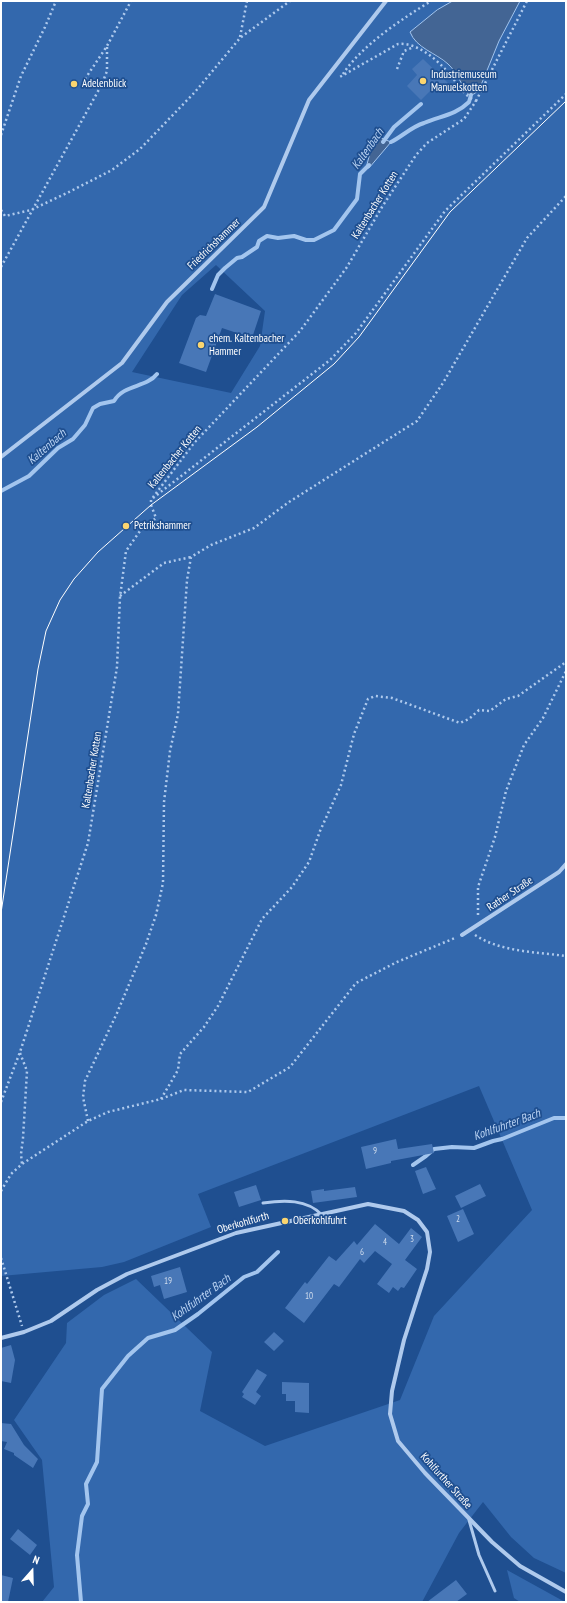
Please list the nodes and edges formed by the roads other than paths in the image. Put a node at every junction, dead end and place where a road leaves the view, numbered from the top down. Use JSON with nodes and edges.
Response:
{"nodes":[{"id":1,"x":386,"y":1,"type":"edge"},
{"id":2,"x":1,"y":457,"type":"edge"},
{"id":3,"x":566,"y":864,"type":"edge"},
{"id":4,"x":462,"y":935,"type":"road end"},
{"id":5,"x":263,"y":1203,"type":"dead end"},
{"id":6,"x":322,"y":1215,"type":"junction"},
{"id":7,"x":1,"y":1338,"type":"edge"},
{"id":8,"x":404,"y":1340,"type":"joint"},
{"id":9,"x":469,"y":1520,"type":"junction"},
{"id":10,"x":495,"y":1591,"type":"dead end"},
{"id":11,"x":566,"y":1592,"type":"edge"}],
"edges":[{"from":1,"to":2,"type":"street","name":"Friedrichshammer"},
{"from":3,"to":4,"type":"street","name":"Rather Straße"},
{"from":5,"to":6,"type":"lane"},
{"from":6,"to":7,"type":"street","name":"Oberkohlfurth"},
{"from":6,"to":8,"type":"street","name":"Oberkohlfurth"},
{"from":8,"to":9,"type":"street","name":"Kohlfurther Straße"},
{"from":9,"to":10,"type":"lane"},
{"from":9,"to":11,"type":"street","name":"Kohlfurther Straße"}]}
